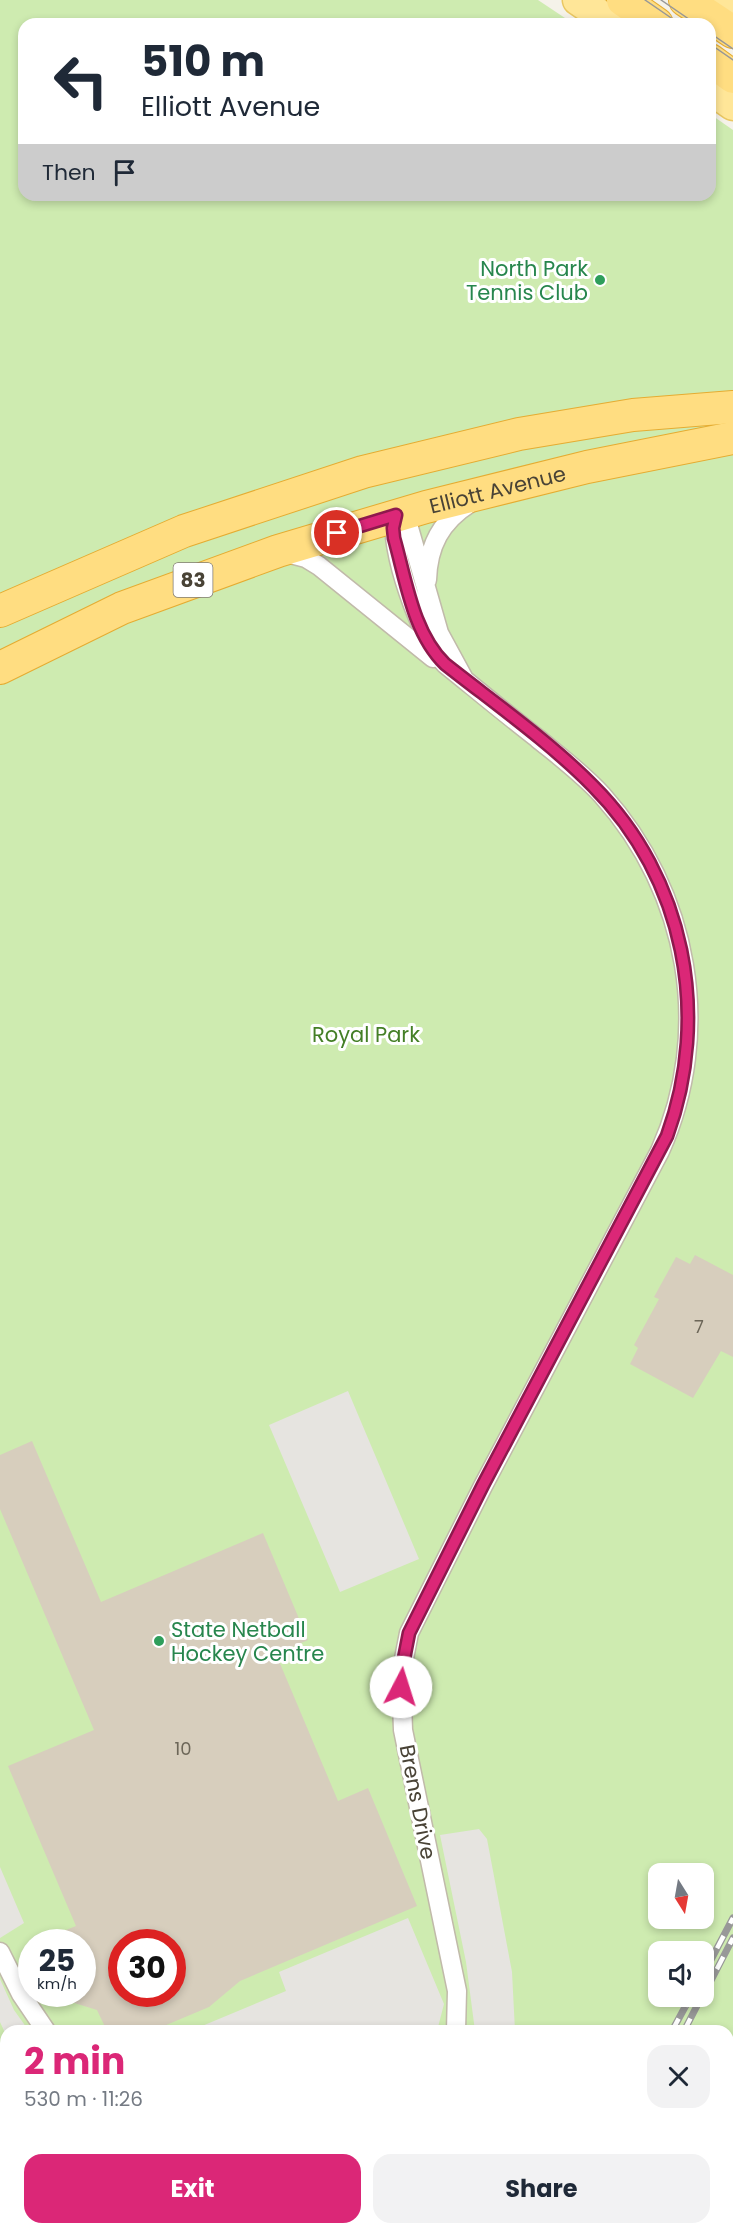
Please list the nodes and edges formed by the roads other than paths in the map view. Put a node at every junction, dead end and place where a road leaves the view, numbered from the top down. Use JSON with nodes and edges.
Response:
{"nodes":[{"id":1,"x":578,"y":0,"type":"edge"},
{"id":2,"x":623,"y":0,"type":"edge"},
{"id":3,"x":685,"y":0,"type":"edge"},
{"id":4,"x":728,"y":0,"type":"edge"},
{"id":5,"x":733,"y":3,"type":"edge"},
{"id":6,"x":604,"y":18,"type":"edge"},
{"id":7,"x":648,"y":18,"type":"edge"},
{"id":8,"x":712,"y":18,"type":"edge"},
{"id":9,"x":716,"y":21,"type":"edge"},
{"id":10,"x":733,"y":32,"type":"edge"},
{"id":11,"x":716,"y":64,"type":"edge"},
{"id":12,"x":733,"y":77,"type":"edge"},
{"id":13,"x":716,"y":93,"type":"edge"},
{"id":14,"x":733,"y":105,"type":"edge"},
{"id":15,"x":733,"y":407,"type":"edge"},
{"id":16,"x":733,"y":438,"type":"edge"},
{"id":17,"x":385,"y":466,"type":"junction"},
{"id":18,"x":536,"y":480,"type":"junction"},
{"id":19,"x":396,"y":515,"type":"junction"},
{"id":20,"x":278,"y":551,"type":"junction"},
{"id":21,"x":427,"y":592,"type":"junction"},
{"id":22,"x":0,"y":611,"type":"edge"},
{"id":23,"x":0,"y":668,"type":"edge"},
{"id":24,"x":461,"y":677,"type":"junction"},
{"id":25,"x":0,"y":1952,"type":"edge"},
{"id":26,"x":42,"y":2025,"type":"edge"},
{"id":27,"x":456,"y":2025,"type":"edge"}],
"edges":[{"from":1,"to":6,"type":"main road"},
{"from":2,"to":7,"type":"highway"},
{"from":3,"to":8,"type":"highway"},
{"from":4,"to":5,"type":"main road"},
{"from":9,"to":10,"type":"highway"},
{"from":11,"to":12,"type":"highway"},
{"from":13,"to":14,"type":"main road"},
{"from":15,"to":17,"type":"highway","number":"83"},
{"from":16,"to":18,"type":"highway","name":"Elliott Avenue","number":"83"},
{"from":17,"to":19,"type":"highway"},
{"from":17,"to":22,"type":"highway","number":"83"},
{"from":18,"to":19,"type":"highway","name":"Elliott Avenue","number":"83"},
{"from":18,"to":21,"type":"street"},
{"from":19,"to":20,"type":"highway","name":"Elliott Avenue","number":"83"},
{"from":19,"to":21,"type":"street","name":"Brens Drive"},
{"from":19,"to":24,"type":"street","name":"Brens Drive"},
{"from":20,"to":23,"type":"highway","name":"Elliott Avenue","number":"83"},
{"from":20,"to":24,"type":"street"},
{"from":21,"to":24,"type":"street","name":"Brens Drive"},
{"from":24,"to":27,"type":"street","name":"Brens Drive"},
{"from":25,"to":26,"type":"street"}]}
